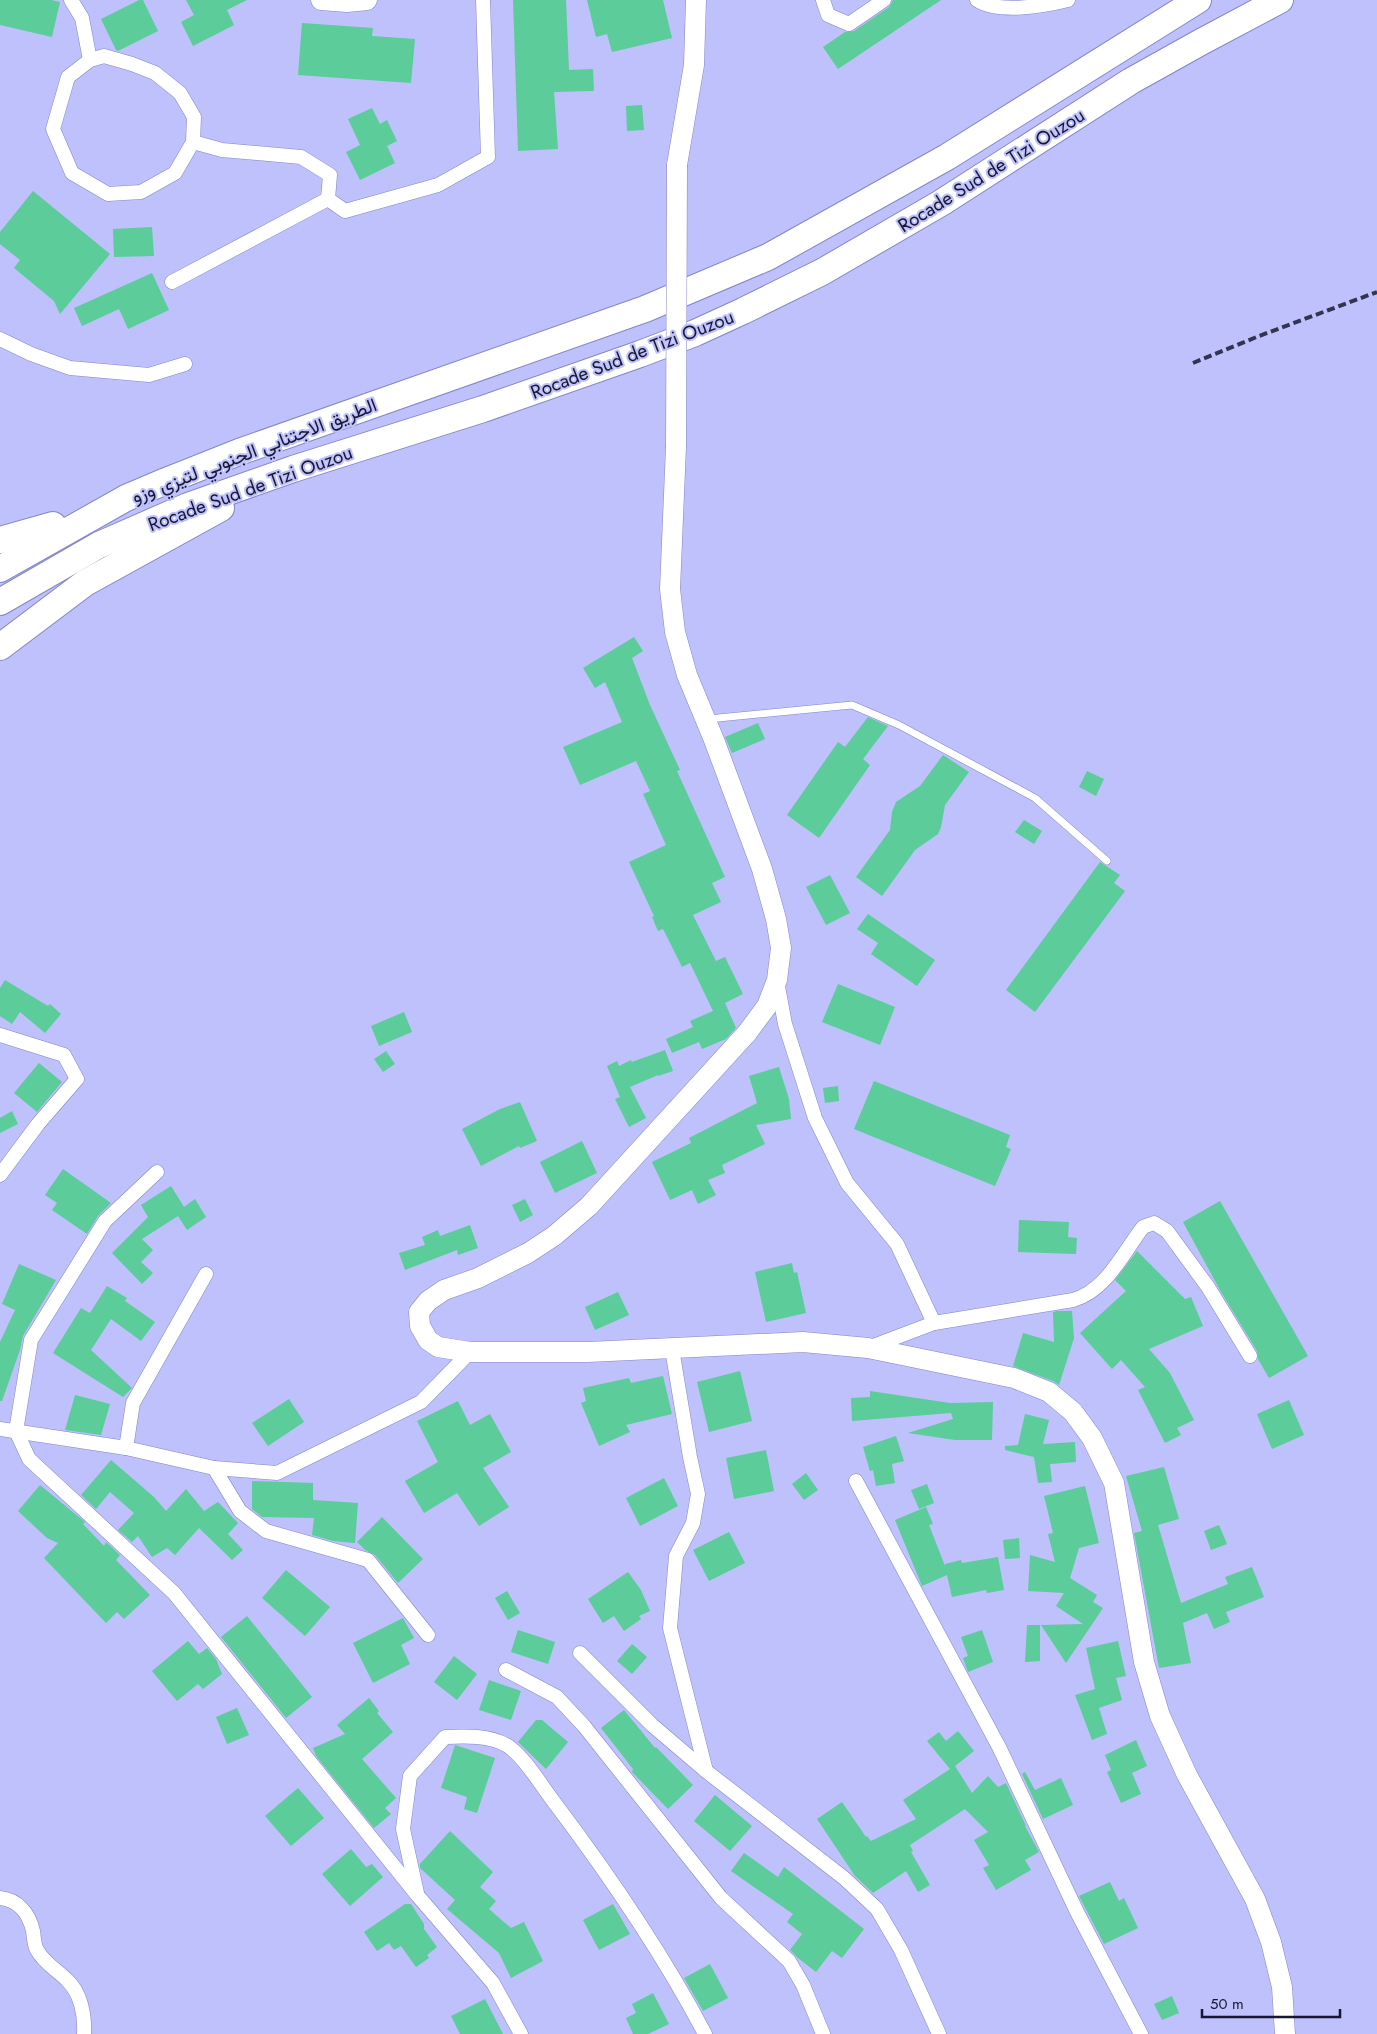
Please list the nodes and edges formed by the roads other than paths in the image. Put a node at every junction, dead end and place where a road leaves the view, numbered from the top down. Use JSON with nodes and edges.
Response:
{"nodes":[{"id":1,"x":71,"y":0,"type":"edge"},
{"id":2,"x":321,"y":0,"type":"edge"},
{"id":3,"x":367,"y":0,"type":"edge"},
{"id":4,"x":483,"y":0,"type":"edge"},
{"id":5,"x":696,"y":0,"type":"edge"},
{"id":6,"x":823,"y":0,"type":"edge"},
{"id":7,"x":884,"y":0,"type":"edge"},
{"id":8,"x":977,"y":0,"type":"edge"},
{"id":9,"x":1068,"y":0,"type":"edge"},
{"id":10,"x":1198,"y":0,"type":"edge"},
{"id":11,"x":1280,"y":0,"type":"edge"},
{"id":12,"x":90,"y":60,"type":"junction"},
{"id":13,"x":193,"y":142,"type":"junction"},
{"id":14,"x":328,"y":199,"type":"junction"},
{"id":15,"x":172,"y":282,"type":"dead end"},
{"id":16,"x":0,"y":339,"type":"edge"},
{"id":17,"x":185,"y":364,"type":"dead end"},
{"id":18,"x":462,"y":374,"type":"joint"},
{"id":19,"x":293,"y":469,"type":"junction"},
{"id":20,"x":126,"y":498,"type":"junction"},
{"id":21,"x":0,"y":540,"type":"edge"},
{"id":22,"x":0,"y":569,"type":"edge"},
{"id":23,"x":0,"y":602,"type":"edge"},
{"id":24,"x":0,"y":648,"type":"edge"},
{"id":25,"x":705,"y":719,"type":"junction"},
{"id":26,"x":1107,"y":861,"type":"dead end"},
{"id":27,"x":777,"y":980,"type":"junction"},
{"id":28,"x":0,"y":1035,"type":"edge"},
{"id":29,"x":158,"y":1172,"type":"dead end"},
{"id":30,"x":0,"y":1175,"type":"edge"},
{"id":31,"x":206,"y":1274,"type":"dead end"},
{"id":32,"x":934,"y":1323,"type":"junction"},
{"id":33,"x":672,"y":1348,"type":"junction"},
{"id":34,"x":868,"y":1348,"type":"junction"},
{"id":35,"x":470,"y":1352,"type":"junction"},
{"id":36,"x":1250,"y":1356,"type":"dead end"},
{"id":37,"x":0,"y":1429,"type":"edge"},
{"id":38,"x":16,"y":1431,"type":"junction"},
{"id":39,"x":126,"y":1448,"type":"junction"},
{"id":40,"x":214,"y":1468,"type":"junction"},
{"id":41,"x":856,"y":1481,"type":"dead end"},
{"id":42,"x":428,"y":1635,"type":"dead end"},
{"id":43,"x":580,"y":1653,"type":"dead end"},
{"id":44,"x":506,"y":1670,"type":"dead end"},
{"id":45,"x":706,"y":1771,"type":"junction"},
{"id":46,"x":418,"y":1896,"type":"junction"},
{"id":47,"x":0,"y":1898,"type":"edge"},
{"id":48,"x":84,"y":2034,"type":"edge"},
{"id":49,"x":521,"y":2034,"type":"edge"},
{"id":50,"x":705,"y":2034,"type":"edge"},
{"id":51,"x":823,"y":2034,"type":"edge"},
{"id":52,"x":938,"y":2034,"type":"edge"},
{"id":53,"x":1141,"y":2034,"type":"edge"},
{"id":54,"x":1285,"y":2034,"type":"edge"}],
"edges":[{"from":1,"to":12,"type":"street"},
{"from":2,"to":3,"type":"main road"},
{"from":4,"to":14,"type":"street"},
{"from":5,"to":25,"type":"main road","bridge":true},
{"from":6,"to":7,"type":"street"},
{"from":8,"to":9,"type":"street"},
{"from":10,"to":18,"type":"highway","name":"Rocade Sud de Tizi Ouzou"},
{"from":11,"to":19,"type":"highway","name":"Rocade Sud de Tizi Ouzou"},
{"from":12,"to":13,"type":"street"},
{"from":12,"to":13,"type":"street"},
{"from":13,"to":14,"type":"street"},
{"from":14,"to":15,"type":"street"},
{"from":16,"to":17,"type":"street"},
{"from":18,"to":20,"type":"highway","name":"الطريق الاجتنابي الجنوبي لتيزي وزو"},
{"from":19,"to":23,"type":"highway","name":"Rocade Sud de Tizi Ouzou"},
{"from":19,"to":24,"type":"highway"},
{"from":20,"to":21,"type":"highway"},
{"from":20,"to":22,"type":"highway","name":"الطريق الاجتنابي الجنوبي لتيزي وزو"},
{"from":25,"to":26,"type":"lane"},
{"from":25,"to":27,"type":"main road"},
{"from":27,"to":32,"type":"street"},
{"from":27,"to":35,"type":"main road"},
{"from":28,"to":30,"type":"street"},
{"from":29,"to":38,"type":"street"},
{"from":31,"to":39,"type":"street"},
{"from":32,"to":34,"type":"street"},
{"from":32,"to":36,"type":"street"},
{"from":33,"to":34,"type":"main road"},
{"from":33,"to":35,"type":"main road"},
{"from":33,"to":45,"type":"street"},
{"from":34,"to":54,"type":"main road"},
{"from":35,"to":40,"type":"street"},
{"from":37,"to":38,"type":"street"},
{"from":38,"to":39,"type":"street"},
{"from":38,"to":46,"type":"street"},
{"from":39,"to":40,"type":"street"},
{"from":40,"to":42,"type":"street"},
{"from":41,"to":53,"type":"street"},
{"from":43,"to":45,"type":"street"},
{"from":44,"to":51,"type":"street"},
{"from":45,"to":52,"type":"street"},
{"from":46,"to":49,"type":"street"},
{"from":46,"to":50,"type":"street"},
{"from":47,"to":48,"type":"street"}]}
